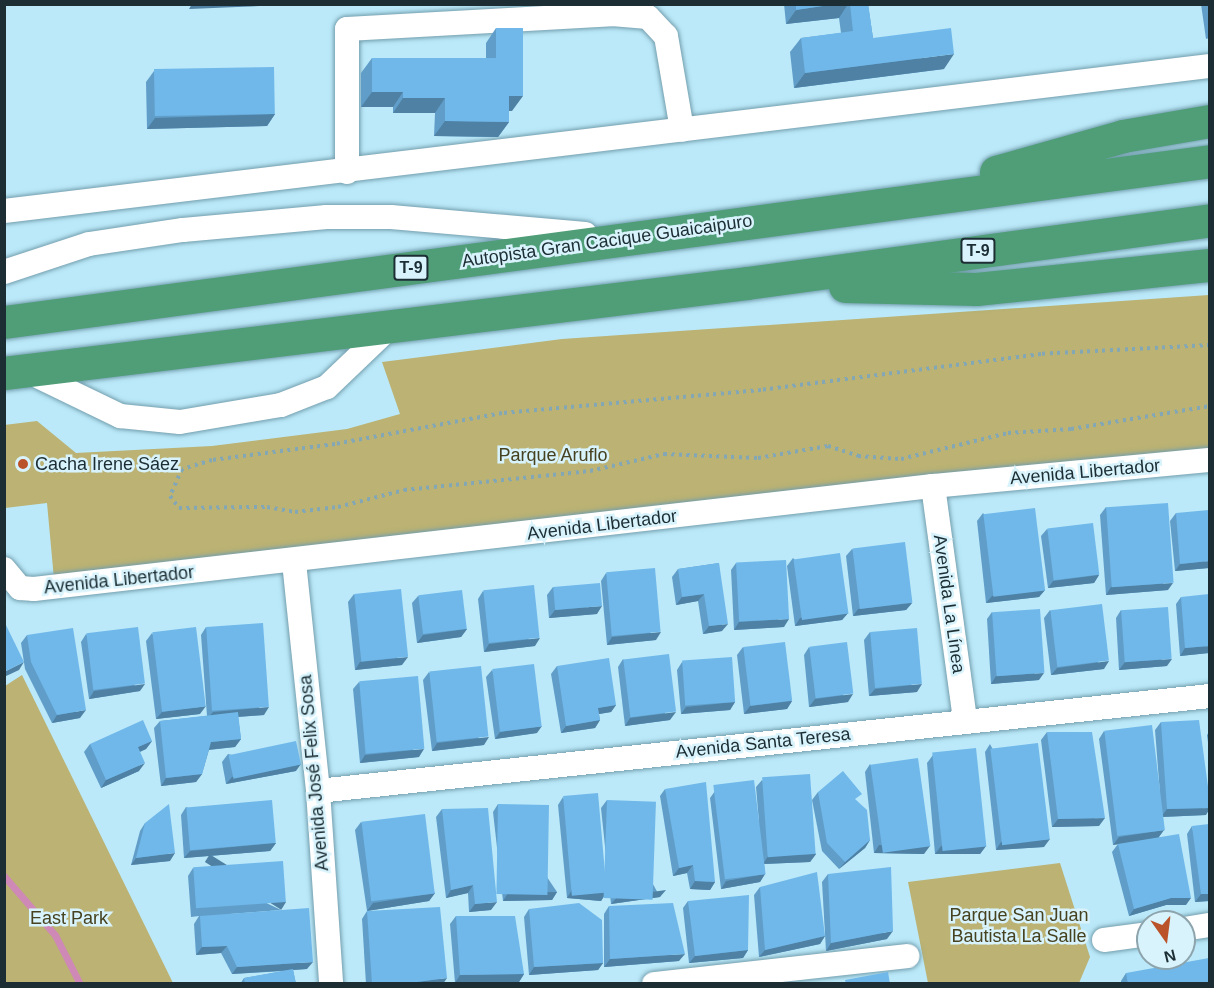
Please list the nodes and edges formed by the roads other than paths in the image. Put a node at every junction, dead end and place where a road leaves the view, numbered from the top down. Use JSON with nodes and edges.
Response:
{"nodes":[{"id":1,"x":1209,"y":66,"type":"edge"},
{"id":2,"x":1209,"y":121,"type":"edge"},
{"id":3,"x":682,"y":130,"type":"junction"},
{"id":4,"x":1209,"y":161,"type":"edge"},
{"id":5,"x":347,"y":172,"type":"junction"},
{"id":6,"x":887,"y":203,"type":"junction"},
{"id":7,"x":4,"y":211,"type":"edge"},
{"id":8,"x":1209,"y":220,"type":"edge"},
{"id":9,"x":645,"y":237,"type":"junction"},
{"id":10,"x":1209,"y":264,"type":"edge"},
{"id":11,"x":4,"y":272,"type":"edge"},
{"id":12,"x":747,"y":283,"type":"junction"},
{"id":13,"x":4,"y":322,"type":"edge"},
{"id":14,"x":393,"y":324,"type":"junction"},
{"id":15,"x":15,"y":372,"type":"edge"},
{"id":16,"x":1209,"y":460,"type":"edge"},
{"id":17,"x":933,"y":486,"type":"junction"},
{"id":18,"x":294,"y":562,"type":"junction"},
{"id":19,"x":4,"y":569,"type":"edge"},
{"id":20,"x":1209,"y":696,"type":"edge"},
{"id":21,"x":965,"y":721,"type":"junction"},
{"id":22,"x":318,"y":791,"type":"junction"},
{"id":23,"x":1136,"y":936,"type":"edge"},
{"id":24,"x":1104,"y":940,"type":"dead end"},
{"id":25,"x":907,"y":956,"type":"dead end"},
{"id":26,"x":331,"y":984,"type":"edge"},
{"id":27,"x":654,"y":984,"type":"edge"}],
"edges":[{"from":1,"to":3,"type":"street"},
{"from":2,"to":6,"type":"highway"},
{"from":3,"to":5,"type":"street"},
{"from":3,"to":5,"type":"street"},
{"from":4,"to":6,"type":"highway","name":"Autopista Gran Cacique Guaicaipuro","number":"T-9"},
{"from":5,"to":7,"type":"street"},
{"from":6,"to":9,"type":"highway","name":"Autopista Gran Cacique Guaicaipuro","number":"T-9"},
{"from":8,"to":12,"type":"highway","number":"T-9"},
{"from":9,"to":11,"type":"street"},
{"from":9,"to":13,"type":"highway","name":"Autopista Gran Cacique Guaicaipuro","number":"T-9"},
{"from":10,"to":12,"type":"highway"},
{"from":12,"to":14,"type":"highway","number":"T-9"},
{"from":14,"to":15,"type":"highway","number":"T-9"},
{"from":14,"to":15,"type":"street"},
{"from":16,"to":17,"type":"street","name":"Avenida Libertador"},
{"from":17,"to":18,"type":"street","name":"Avenida Libertador"},
{"from":17,"to":21,"type":"street","name":"Avenida La Línea"},
{"from":18,"to":19,"type":"street","name":"Avenida Libertador"},
{"from":18,"to":22,"type":"street","name":"Avenida José Felix Sosa"},
{"from":20,"to":21,"type":"street","name":"Avenida Santa Teresa"},
{"from":21,"to":22,"type":"street","name":"Avenida Santa Teresa"},
{"from":22,"to":26,"type":"street","name":"Avenida José Felix Sosa"},
{"from":23,"to":24,"type":"street"},
{"from":25,"to":27,"type":"street"}]}
